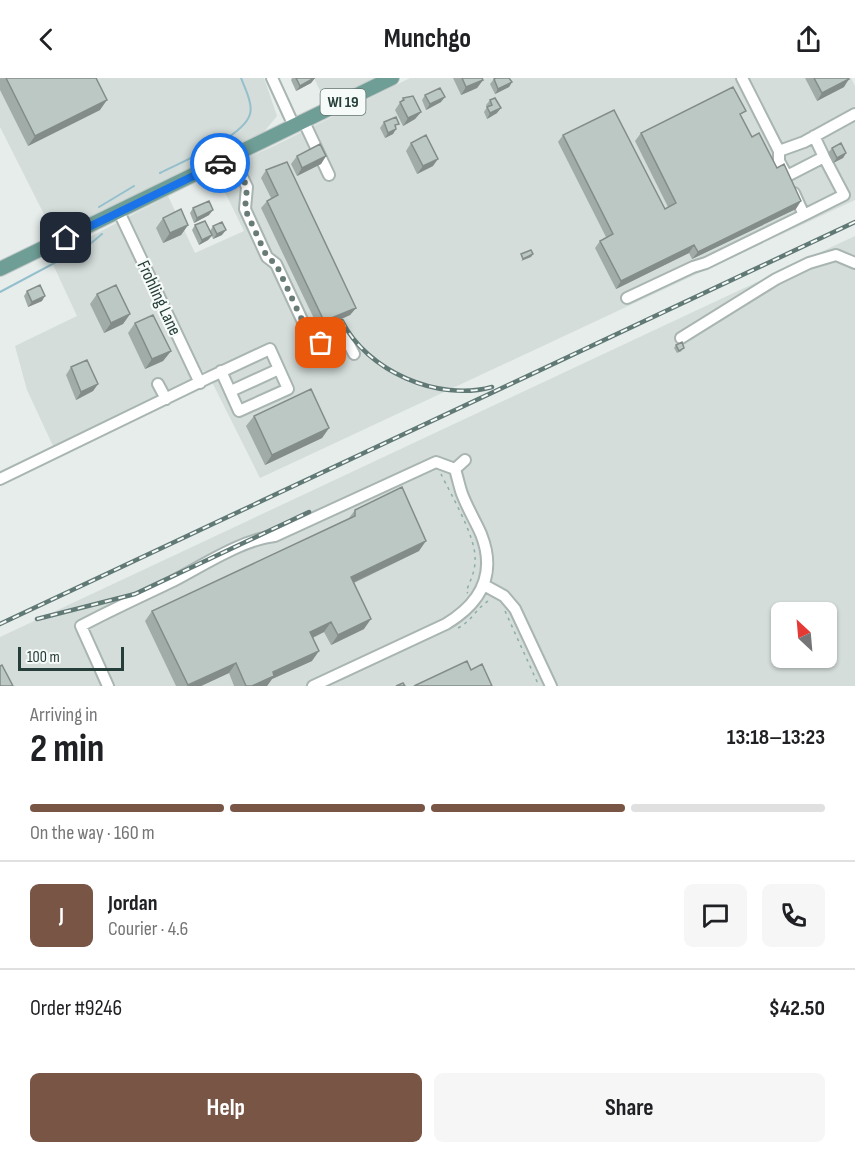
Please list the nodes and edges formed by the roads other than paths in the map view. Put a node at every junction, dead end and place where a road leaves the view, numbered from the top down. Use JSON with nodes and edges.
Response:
{"nodes":[{"id":1,"x":272,"y":78,"type":"edge"},
{"id":2,"x":392,"y":78,"type":"edge"},
{"id":3,"x":742,"y":78,"type":"edge"},
{"id":4,"x":855,"y":114,"type":"edge"},
{"id":5,"x":299,"y":124,"type":"junction"},
{"id":6,"x":814,"y":136,"type":"junction"},
{"id":7,"x":779,"y":151,"type":"junction"},
{"id":8,"x":232,"y":156,"type":"junction"},
{"id":9,"x":824,"y":157,"type":"junction"},
{"id":10,"x":329,"y":175,"type":"dead end"},
{"id":11,"x":787,"y":177,"type":"junction"},
{"id":12,"x":119,"y":212,"type":"junction"},
{"id":13,"x":804,"y":215,"type":"junction"},
{"id":14,"x":49,"y":246,"type":"junction"},
{"id":15,"x":855,"y":263,"type":"edge"},
{"id":16,"x":0,"y":269,"type":"edge"},
{"id":17,"x":0,"y":278,"type":"edge"},
{"id":18,"x":627,"y":298,"type":"dead end"},
{"id":19,"x":681,"y":338,"type":"dead end"},
{"id":20,"x":354,"y":354,"type":"dead end"},
{"id":21,"x":279,"y":369,"type":"junction"},
{"id":22,"x":221,"y":371,"type":"junction"},
{"id":23,"x":204,"y":380,"type":"junction"},
{"id":24,"x":158,"y":384,"type":"dead end"},
{"id":25,"x":231,"y":391,"type":"junction"},
{"id":26,"x":166,"y":399,"type":"junction"},
{"id":27,"x":465,"y":460,"type":"dead end"},
{"id":28,"x":455,"y":469,"type":"junction"},
{"id":29,"x":0,"y":479,"type":"edge"},
{"id":30,"x":484,"y":585,"type":"junction"},
{"id":31,"x":108,"y":686,"type":"edge"},
{"id":32,"x":313,"y":686,"type":"edge"},
{"id":33,"x":551,"y":686,"type":"edge"}],
"edges":[{"from":1,"to":5,"type":"street"},
{"from":2,"to":5,"type":"main road","number":"WI 19"},
{"from":3,"to":7,"type":"street"},
{"from":4,"to":6,"type":"street"},
{"from":5,"to":8,"type":"main road","number":"WI 19"},
{"from":5,"to":10,"type":"street"},
{"from":6,"to":7,"type":"street"},
{"from":6,"to":9,"type":"street"},
{"from":7,"to":11,"type":"street"},
{"from":8,"to":12,"type":"main road","number":"WI 19"},
{"from":8,"to":20,"type":"street"},
{"from":9,"to":11,"type":"street"},
{"from":9,"to":13,"type":"street"},
{"from":11,"to":13,"type":"street"},
{"from":12,"to":14,"type":"main road","number":"WI 19"},
{"from":12,"to":23,"type":"street","name":"Frohling Lane"},
{"from":13,"to":18,"type":"street"},
{"from":14,"to":16,"type":"main road","number":"WI 19"},
{"from":14,"to":17,"type":"main road","number":"WI 19"},
{"from":15,"to":19,"type":"street"},
{"from":21,"to":22,"type":"street"},
{"from":21,"to":25,"type":"street"},
{"from":21,"to":25,"type":"street"},
{"from":22,"to":23,"type":"street"},
{"from":22,"to":25,"type":"street"},
{"from":23,"to":26,"type":"street"},
{"from":24,"to":26,"type":"street"},
{"from":26,"to":29,"type":"street"},
{"from":27,"to":28,"type":"street"},
{"from":28,"to":30,"type":"street"},
{"from":28,"to":31,"type":"street"},
{"from":30,"to":32,"type":"street"},
{"from":30,"to":33,"type":"street"}]}
